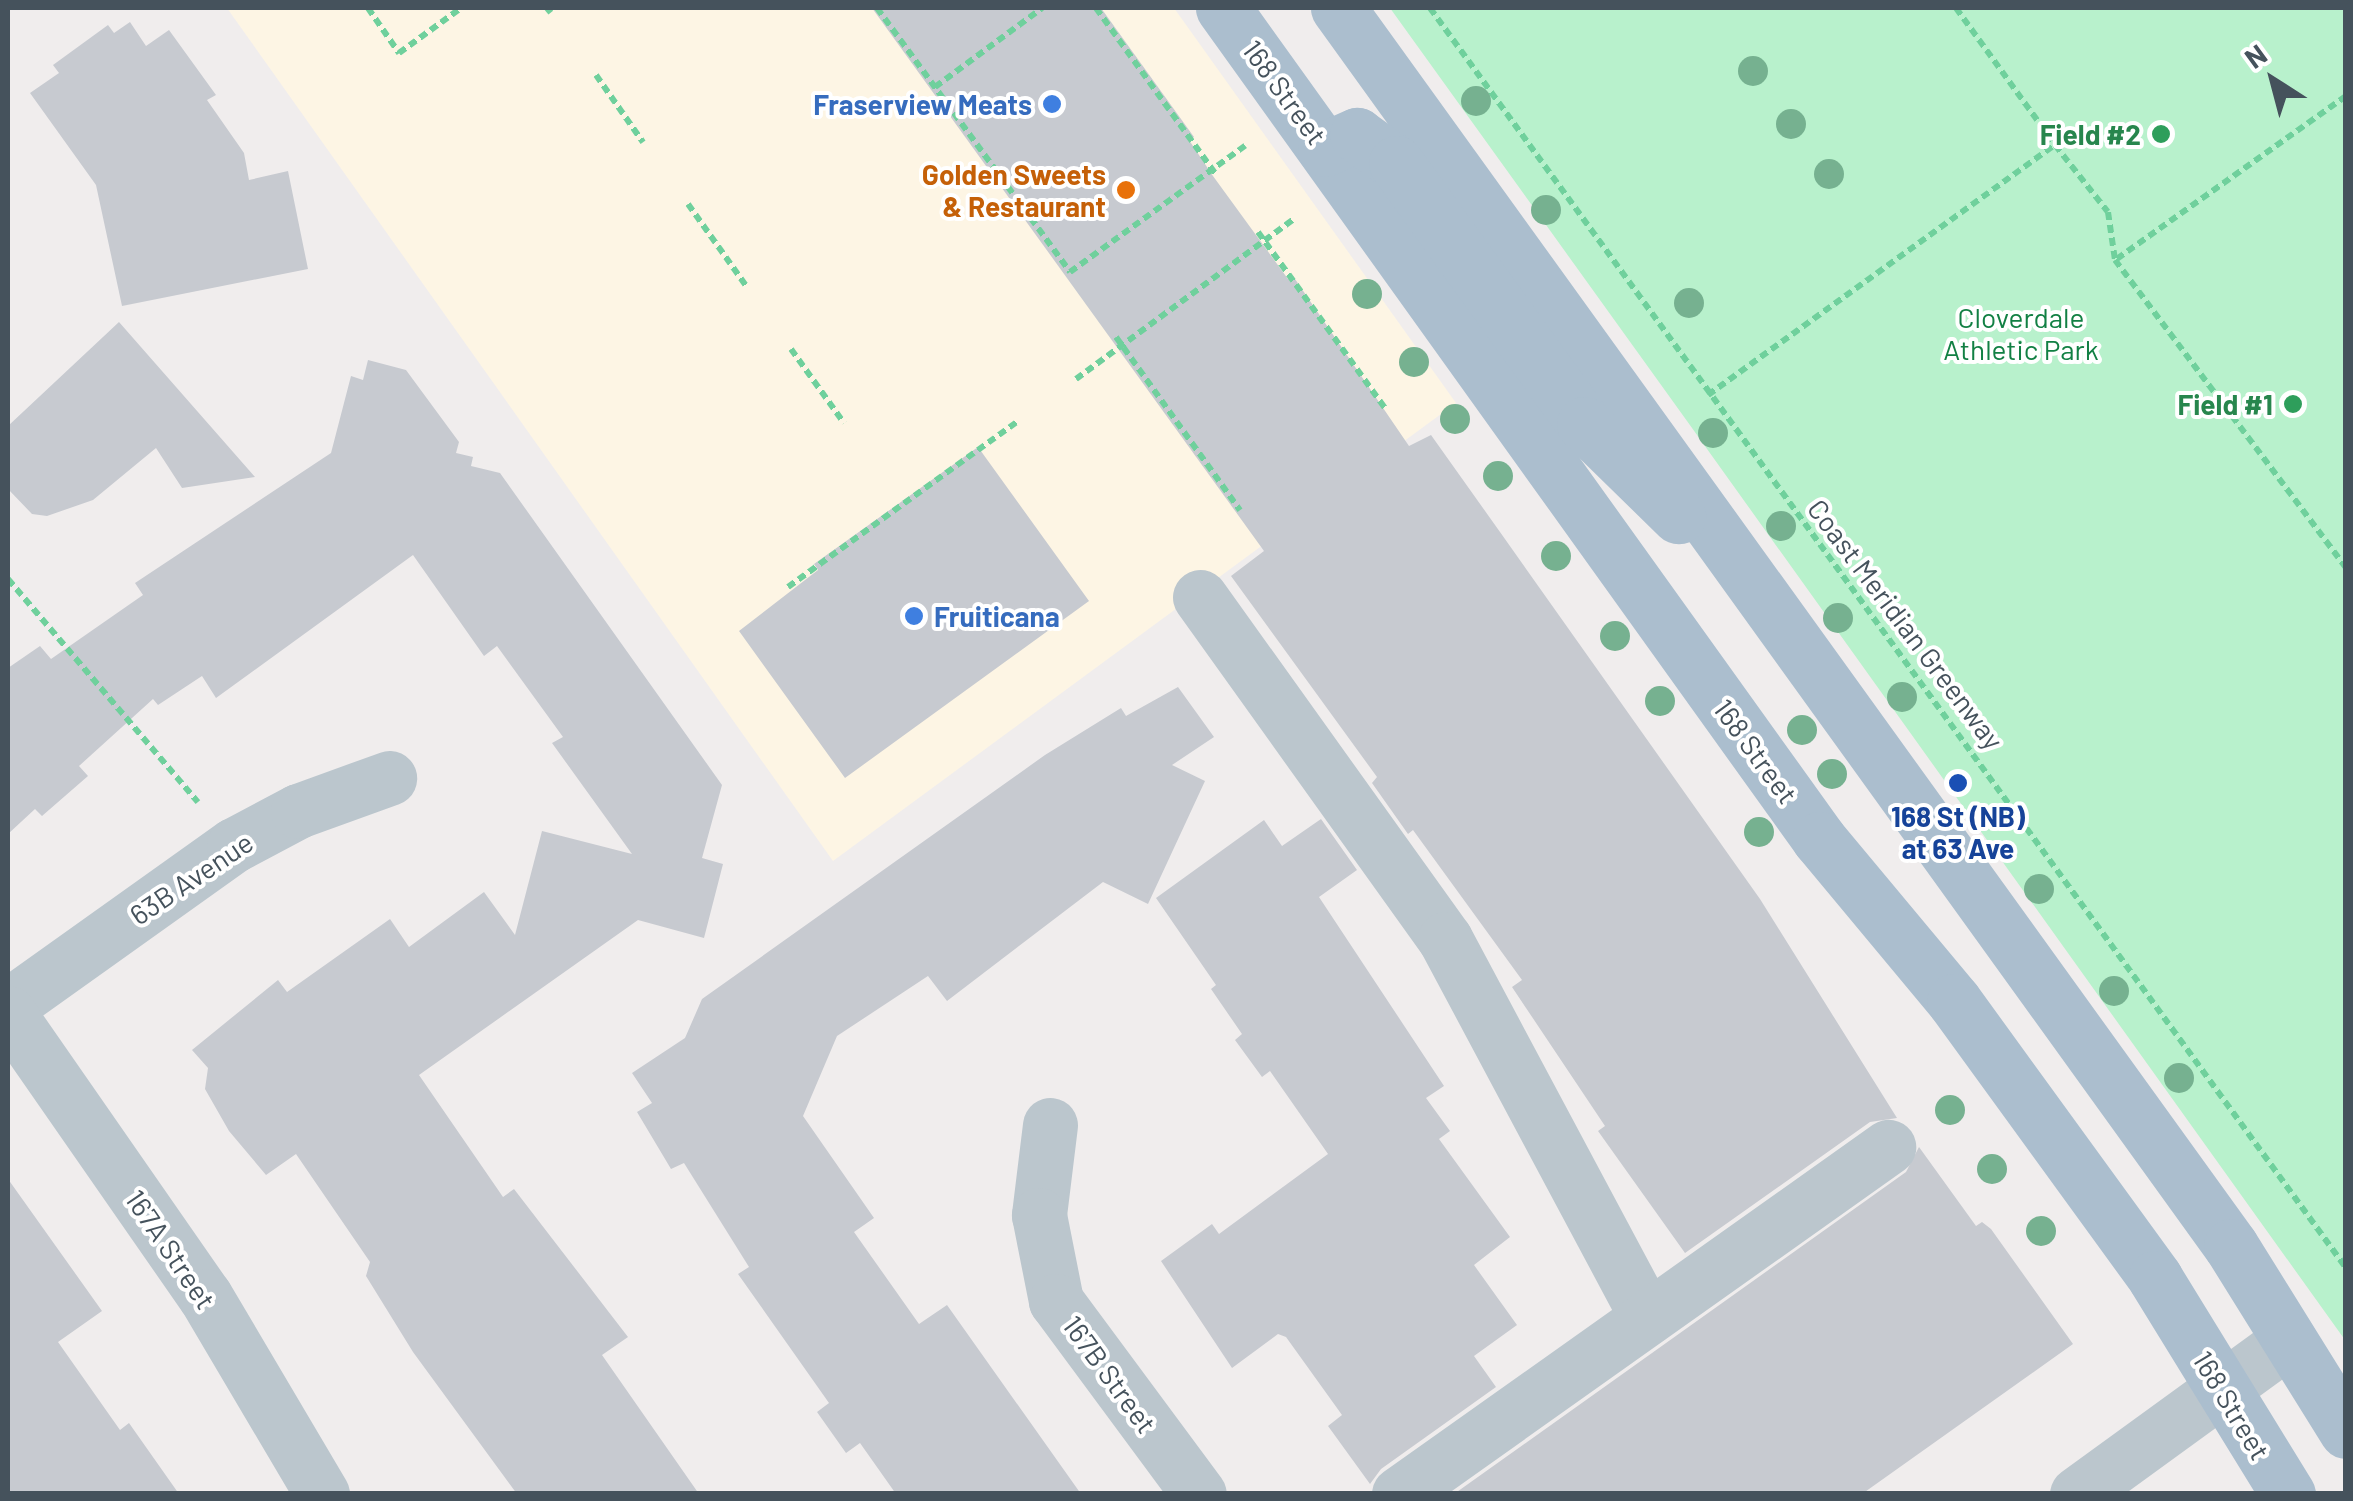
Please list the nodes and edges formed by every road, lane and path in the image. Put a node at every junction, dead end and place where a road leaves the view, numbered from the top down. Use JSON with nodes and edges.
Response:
{"nodes":[{"id":1,"x":368,"y":8,"type":"edge"},
{"id":2,"x":462,"y":8,"type":"edge"},
{"id":3,"x":877,"y":8,"type":"edge"},
{"id":4,"x":1042,"y":8,"type":"edge"},
{"id":5,"x":1096,"y":8,"type":"edge"},
{"id":6,"x":1223,"y":8,"type":"edge"},
{"id":7,"x":1338,"y":8,"type":"edge"},
{"id":8,"x":1430,"y":8,"type":"edge"},
{"id":9,"x":1956,"y":8,"type":"edge"},
{"id":10,"x":596,"y":75,"type":"dead end"},
{"id":11,"x":934,"y":87,"type":"junction"},
{"id":12,"x":2346,"y":96,"type":"edge"},
{"id":13,"x":644,"y":142,"type":"dead end"},
{"id":14,"x":2055,"y":145,"type":"junction"},
{"id":15,"x":1245,"y":146,"type":"dead end"},
{"id":16,"x":1325,"y":148,"type":"junction"},
{"id":17,"x":1215,"y":172,"type":"junction"},
{"id":18,"x":688,"y":204,"type":"dead end"},
{"id":19,"x":1296,"y":218,"type":"dead end"},
{"id":20,"x":1258,"y":232,"type":"dead end"},
{"id":21,"x":1265,"y":242,"type":"junction"},
{"id":22,"x":2115,"y":260,"type":"junction"},
{"id":23,"x":746,"y":286,"type":"dead end"},
{"id":24,"x":1116,"y":338,"type":"dead end"},
{"id":25,"x":1122,"y":346,"type":"junction"},
{"id":26,"x":791,"y":349,"type":"dead end"},
{"id":27,"x":1076,"y":379,"type":"dead end"},
{"id":28,"x":1708,"y":395,"type":"junction"},
{"id":29,"x":1385,"y":408,"type":"dead end"},
{"id":30,"x":1018,"y":421,"type":"dead end"},
{"id":31,"x":844,"y":422,"type":"dead end"},
{"id":32,"x":894,"y":493,"type":"dead end"},
{"id":33,"x":903,"y":505,"type":"junction"},
{"id":34,"x":1240,"y":510,"type":"dead end"},
{"id":35,"x":1720,"y":540,"type":"junction"},
{"id":36,"x":2346,"y":568,"type":"edge"},
{"id":37,"x":8,"y":578,"type":"edge"},
{"id":38,"x":788,"y":587,"type":"dead end"},
{"id":39,"x":1200,"y":597,"type":"dead end"},
{"id":40,"x":1984,"y":767,"type":"junction"},
{"id":41,"x":1971,"y":775,"type":"dead end"},
{"id":42,"x":389,"y":778,"type":"dead end"},
{"id":43,"x":187,"y":788,"type":"dead end"},
{"id":44,"x":8,"y":1010,"type":"edge"},
{"id":45,"x":1050,"y":1125,"type":"dead end"},
{"id":46,"x":1888,"y":1147,"type":"dead end"},
{"id":47,"x":2346,"y":1268,"type":"edge"},
{"id":48,"x":1647,"y":1317,"type":"junction"},
{"id":49,"x":2289,"y":1340,"type":"junction"},
{"id":50,"x":2222,"y":1388,"type":"junction"},
{"id":51,"x":2346,"y":1430,"type":"edge"},
{"id":52,"x":322,"y":1494,"type":"edge"},
{"id":53,"x":1199,"y":1494,"type":"edge"},
{"id":54,"x":1399,"y":1494,"type":"edge"},
{"id":55,"x":2077,"y":1494,"type":"edge"},
{"id":56,"x":2288,"y":1494,"type":"edge"}],
"edges":[{"from":1,"to":2,"type":"path"},
{"from":3,"to":11,"type":"path"},
{"from":4,"to":11,"type":"path"},
{"from":5,"to":17,"type":"path"},
{"from":6,"to":16,"type":"main road","name":"168 Street"},
{"from":7,"to":35,"type":"main road"},
{"from":8,"to":28,"type":"path","name":"Coast Meridian Greenway"},
{"from":9,"to":14,"type":"path"},
{"from":10,"to":13,"type":"path"},
{"from":11,"to":17,"type":"path"},
{"from":12,"to":22,"type":"path"},
{"from":14,"to":22,"type":"path"},
{"from":14,"to":28,"type":"path"},
{"from":15,"to":17,"type":"path"},
{"from":16,"to":35,"type":"main road"},
{"from":16,"to":50,"type":"main road","name":"168 Street"},
{"from":18,"to":23,"type":"path"},
{"from":19,"to":21,"type":"path"},
{"from":20,"to":21,"type":"path"},
{"from":21,"to":25,"type":"path"},
{"from":21,"to":29,"type":"path"},
{"from":22,"to":36,"type":"path"},
{"from":24,"to":25,"type":"path"},
{"from":25,"to":27,"type":"path"},
{"from":25,"to":34,"type":"path"},
{"from":26,"to":31,"type":"path"},
{"from":28,"to":40,"type":"path","name":"Coast Meridian Greenway"},
{"from":30,"to":33,"type":"path"},
{"from":32,"to":33,"type":"path"},
{"from":33,"to":38,"type":"path"},
{"from":35,"to":49,"type":"main road"},
{"from":37,"to":43,"type":"path"},
{"from":39,"to":48,"type":"street"},
{"from":40,"to":41,"type":"path"},
{"from":40,"to":47,"type":"path","name":"Coast Meridian Greenway"},
{"from":42,"to":44,"type":"street","name":"63B Avenue"},
{"from":44,"to":52,"type":"street","name":"167A Street"},
{"from":45,"to":53,"type":"street","name":"167B Street"},
{"from":46,"to":48,"type":"street"},
{"from":48,"to":54,"type":"street"},
{"from":49,"to":50,"type":"street"},
{"from":49,"to":51,"type":"main road"},
{"from":50,"to":55,"type":"street"},
{"from":50,"to":56,"type":"main road","name":"168 Street"}]}
